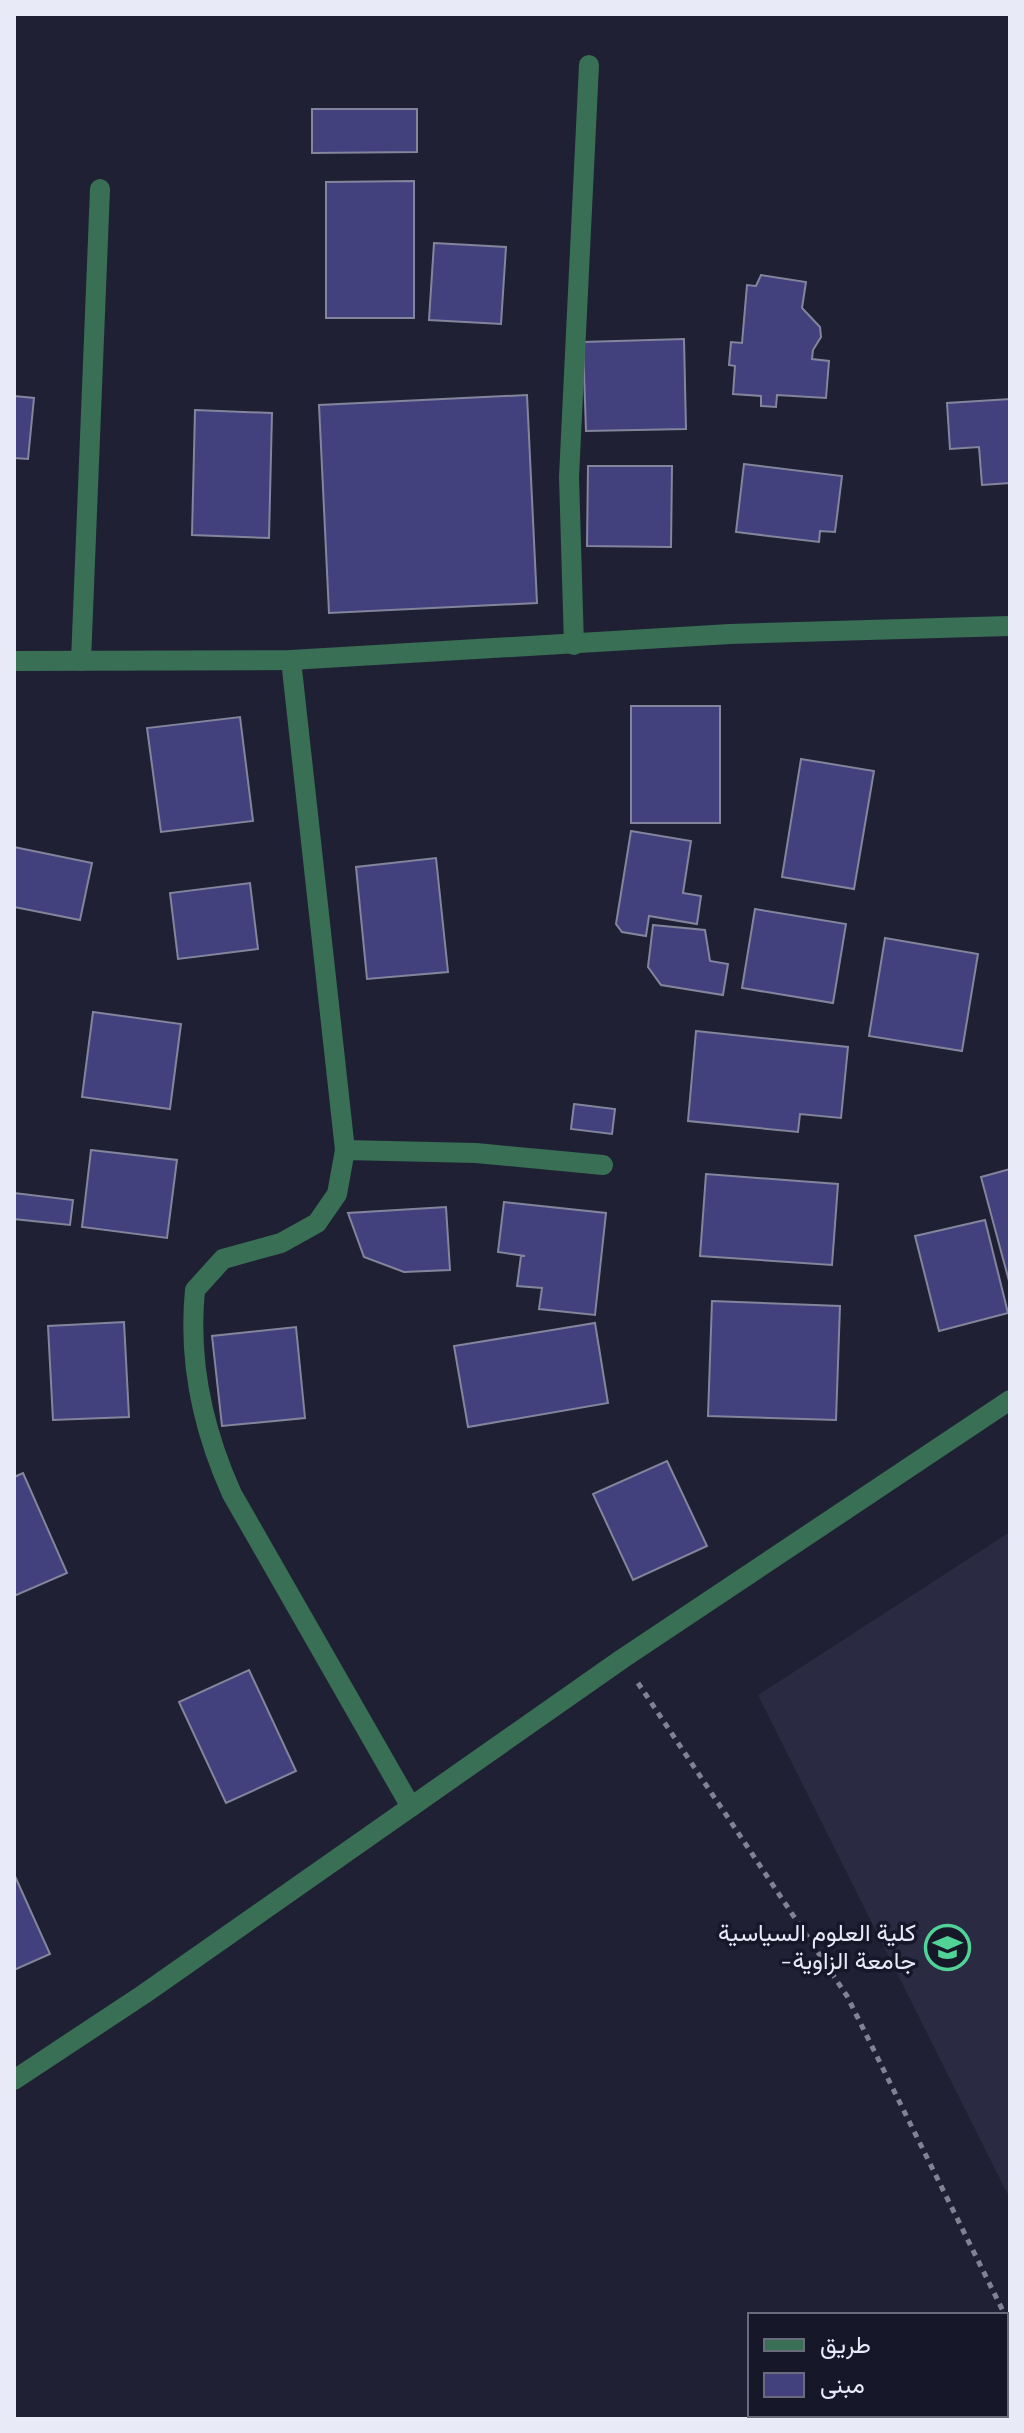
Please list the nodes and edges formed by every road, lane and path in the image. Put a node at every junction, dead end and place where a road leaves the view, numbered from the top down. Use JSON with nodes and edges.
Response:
{"nodes":[{"id":1,"x":589,"y":65,"type":"dead end"},
{"id":2,"x":100,"y":189,"type":"dead end"},
{"id":3,"x":1010,"y":626,"type":"edge"},
{"id":4,"x":574,"y":645,"type":"junction"},
{"id":5,"x":291,"y":660,"type":"junction"},
{"id":6,"x":14,"y":661,"type":"edge"},
{"id":7,"x":81,"y":661,"type":"junction"},
{"id":8,"x":345,"y":1150,"type":"junction"},
{"id":9,"x":603,"y":1165,"type":"dead end"},
{"id":10,"x":1010,"y":1400,"type":"edge"},
{"id":11,"x":622,"y":1659,"type":"junction"},
{"id":12,"x":411,"y":1807,"type":"junction"},
{"id":13,"x":14,"y":2080,"type":"edge"},
{"id":14,"x":1004,"y":2313,"type":"edge"}],
"edges":[{"from":1,"to":4,"type":"street"},
{"from":2,"to":7,"type":"street"},
{"from":3,"to":4,"type":"street"},
{"from":4,"to":5,"type":"street"},
{"from":5,"to":7,"type":"street"},
{"from":5,"to":8,"type":"street"},
{"from":6,"to":7,"type":"street"},
{"from":8,"to":9,"type":"street"},
{"from":8,"to":12,"type":"street"},
{"from":10,"to":11,"type":"street"},
{"from":11,"to":12,"type":"street"},
{"from":11,"to":14,"type":"path"},
{"from":12,"to":13,"type":"street"}]}
